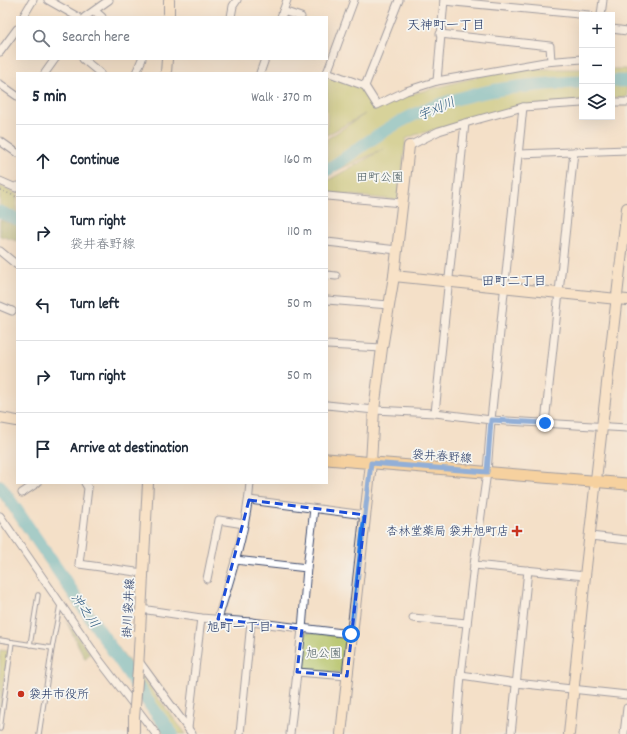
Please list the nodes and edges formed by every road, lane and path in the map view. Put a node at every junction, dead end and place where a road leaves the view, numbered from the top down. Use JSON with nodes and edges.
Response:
{"nodes":[{"id":1,"x":33,"y":0,"type":"edge"},
{"id":2,"x":48,"y":0,"type":"edge"},
{"id":3,"x":109,"y":0,"type":"edge"},
{"id":4,"x":237,"y":0,"type":"edge"},
{"id":5,"x":287,"y":0,"type":"edge"},
{"id":6,"x":354,"y":0,"type":"edge"},
{"id":7,"x":399,"y":0,"type":"edge"},
{"id":8,"x":603,"y":0,"type":"edge"},
{"id":9,"x":444,"y":1,"type":"edge"},
{"id":10,"x":169,"y":2,"type":"edge"},
{"id":11,"x":95,"y":10,"type":"junction"},
{"id":12,"x":601,"y":12,"type":"edge"},
{"id":13,"x":282,"y":14,"type":"edge"},
{"id":14,"x":579,"y":14,"type":"edge"},
{"id":15,"x":24,"y":16,"type":"edge"},
{"id":16,"x":76,"y":16,"type":"edge"},
{"id":17,"x":86,"y":16,"type":"edge"},
{"id":18,"x":101,"y":16,"type":"edge"},
{"id":19,"x":163,"y":16,"type":"edge"},
{"id":20,"x":169,"y":16,"type":"edge"},
{"id":21,"x":231,"y":16,"type":"edge"},
{"id":22,"x":295,"y":16,"type":"edge"},
{"id":23,"x":615,"y":29,"type":"edge"},
{"id":24,"x":16,"y":30,"type":"edge"},
{"id":25,"x":627,"y":31,"type":"edge"},
{"id":26,"x":440,"y":34,"type":"junction"},
{"id":27,"x":3,"y":43,"type":"edge"},
{"id":28,"x":0,"y":52,"type":"edge"},
{"id":29,"x":579,"y":59,"type":"edge"},
{"id":30,"x":54,"y":60,"type":"edge"},
{"id":31,"x":84,"y":60,"type":"edge"},
{"id":32,"x":142,"y":60,"type":"edge"},
{"id":33,"x":165,"y":60,"type":"edge"},
{"id":34,"x":264,"y":60,"type":"edge"},
{"id":35,"x":551,"y":61,"type":"junction"},
{"id":36,"x":46,"y":72,"type":"edge"},
{"id":37,"x":97,"y":72,"type":"edge"},
{"id":38,"x":136,"y":72,"type":"edge"},
{"id":39,"x":166,"y":72,"type":"edge"},
{"id":40,"x":260,"y":72,"type":"edge"},
{"id":41,"x":327,"y":72,"type":"edge"},
{"id":42,"x":328,"y":73,"type":"edge"},
{"id":43,"x":437,"y":81,"type":"junction"},
{"id":44,"x":0,"y":84,"type":"edge"},
{"id":45,"x":365,"y":86,"type":"junction"},
{"id":46,"x":16,"y":95,"type":"edge"},
{"id":47,"x":615,"y":102,"type":"edge"},
{"id":48,"x":627,"y":102,"type":"edge"},
{"id":49,"x":579,"y":103,"type":"edge"},
{"id":50,"x":523,"y":107,"type":"junction"},
{"id":51,"x":465,"y":122,"type":"junction"},
{"id":52,"x":0,"y":141,"type":"edge"},
{"id":53,"x":409,"y":146,"type":"joint"},
{"id":54,"x":627,"y":150,"type":"edge"},
{"id":55,"x":16,"y":152,"type":"edge"},
{"id":56,"x":574,"y":152,"type":"junction"},
{"id":57,"x":519,"y":154,"type":"junction"},
{"id":58,"x":0,"y":181,"type":"edge"},
{"id":59,"x":16,"y":188,"type":"edge"},
{"id":60,"x":0,"y":190,"type":"edge"},
{"id":61,"x":328,"y":196,"type":"edge"},
{"id":62,"x":16,"y":197,"type":"edge"},
{"id":63,"x":402,"y":203,"type":"junction"},
{"id":64,"x":627,"y":208,"type":"edge"},
{"id":65,"x":328,"y":242,"type":"edge"},
{"id":66,"x":397,"y":250,"type":"junction"},
{"id":67,"x":0,"y":251,"type":"edge"},
{"id":68,"x":16,"y":264,"type":"edge"},
{"id":69,"x":328,"y":275,"type":"edge"},
{"id":70,"x":336,"y":276,"type":"dead end"},
{"id":71,"x":394,"y":276,"type":"junction"},
{"id":72,"x":448,"y":282,"type":"junction"},
{"id":73,"x":505,"y":288,"type":"junction"},
{"id":74,"x":559,"y":294,"type":"junction"},
{"id":75,"x":616,"y":299,"type":"junction"},
{"id":76,"x":328,"y":300,"type":"edge"},
{"id":77,"x":627,"y":300,"type":"edge"},
{"id":78,"x":389,"y":305,"type":"junction"},
{"id":79,"x":0,"y":306,"type":"edge"},
{"id":80,"x":12,"y":311,"type":"dead end"},
{"id":81,"x":328,"y":345,"type":"edge"},
{"id":82,"x":382,"y":348,"type":"junction"},
{"id":83,"x":328,"y":404,"type":"edge"},
{"id":84,"x":374,"y":410,"type":"junction"},
{"id":85,"x":435,"y":413,"type":"junction"},
{"id":86,"x":0,"y":418,"type":"edge"},
{"id":87,"x":491,"y":420,"type":"junction"},
{"id":88,"x":16,"y":421,"type":"edge"},
{"id":89,"x":545,"y":423,"type":"junction"},
{"id":90,"x":602,"y":426,"type":"junction"},
{"id":91,"x":627,"y":428,"type":"edge"},
{"id":92,"x":328,"y":459,"type":"edge"},
{"id":93,"x":371,"y":463,"type":"junction"},
{"id":94,"x":487,"y":472,"type":"junction"},
{"id":95,"x":596,"y":481,"type":"junction"},
{"id":96,"x":36,"y":484,"type":"edge"},
{"id":97,"x":86,"y":484,"type":"edge"},
{"id":98,"x":148,"y":484,"type":"edge"},
{"id":99,"x":250,"y":484,"type":"edge"},
{"id":100,"x":627,"y":484,"type":"edge"},
{"id":101,"x":22,"y":493,"type":"dead end"},
{"id":102,"x":249,"y":500,"type":"junction"},
{"id":103,"x":314,"y":509,"type":"junction"},
{"id":104,"x":365,"y":515,"type":"junction"},
{"id":105,"x":0,"y":516,"type":"edge"},
{"id":106,"x":244,"y":524,"type":"junction"},
{"id":107,"x":590,"y":536,"type":"junction"},
{"id":108,"x":627,"y":540,"type":"edge"},
{"id":109,"x":235,"y":560,"type":"junction"},
{"id":110,"x":474,"y":565,"type":"junction"},
{"id":111,"x":307,"y":568,"type":"junction"},
{"id":112,"x":528,"y":570,"type":"junction"},
{"id":113,"x":143,"y":573,"type":"junction"},
{"id":114,"x":585,"y":576,"type":"junction"},
{"id":115,"x":207,"y":579,"type":"dead end"},
{"id":116,"x":38,"y":595,"type":"dead end"},
{"id":117,"x":61,"y":604,"type":"junction"},
{"id":118,"x":141,"y":610,"type":"junction"},
{"id":119,"x":201,"y":618,"type":"junction"},
{"id":120,"x":413,"y":618,"type":"dead end"},
{"id":121,"x":218,"y":619,"type":"junction"},
{"id":122,"x":251,"y":622,"type":"junction"},
{"id":123,"x":467,"y":622,"type":"junction"},
{"id":124,"x":302,"y":629,"type":"junction"},
{"id":125,"x":351,"y":634,"type":"junction"},
{"id":126,"x":0,"y":640,"type":"edge"},
{"id":127,"x":12,"y":642,"type":"junction"},
{"id":128,"x":30,"y":645,"type":"junction"},
{"id":129,"x":52,"y":648,"type":"junction"},
{"id":130,"x":138,"y":664,"type":"junction"},
{"id":131,"x":297,"y":672,"type":"junction"},
{"id":132,"x":461,"y":675,"type":"junction"},
{"id":133,"x":347,"y":676,"type":"junction"},
{"id":134,"x":516,"y":683,"type":"junction"},
{"id":135,"x":575,"y":690,"type":"junction"},
{"id":136,"x":627,"y":695,"type":"edge"},
{"id":137,"x":627,"y":708,"type":"edge"},
{"id":138,"x":0,"y":729,"type":"edge"},
{"id":139,"x":190,"y":731,"type":"edge"},
{"id":140,"x":39,"y":734,"type":"edge"},
{"id":141,"x":134,"y":734,"type":"edge"},
{"id":142,"x":156,"y":734,"type":"edge"},
{"id":143,"x":240,"y":734,"type":"edge"},
{"id":144,"x":290,"y":734,"type":"edge"},
{"id":145,"x":341,"y":734,"type":"edge"},
{"id":146,"x":456,"y":734,"type":"edge"},
{"id":147,"x":511,"y":734,"type":"edge"},
{"id":148,"x":569,"y":734,"type":"edge"},
{"id":149,"x":624,"y":734,"type":"edge"}],
"edges":[{"from":1,"to":15,"type":"street"},
{"from":2,"to":16,"type":"street"},
{"from":3,"to":11,"type":"street"},
{"from":4,"to":21,"type":"street"},
{"from":5,"to":13,"type":"street"},
{"from":6,"to":41,"type":"street"},
{"from":7,"to":45,"type":"street"},
{"from":8,"to":12,"type":"street"},
{"from":9,"to":14,"type":"street"},
{"from":9,"to":26,"type":"street"},
{"from":10,"to":19,"type":"street"},
{"from":10,"to":20,"type":"street"},
{"from":11,"to":17,"type":"street"},
{"from":11,"to":18,"type":"street"},
{"from":13,"to":22,"type":"street"},
{"from":23,"to":25,"type":"street"},
{"from":24,"to":27,"type":"street"},
{"from":26,"to":35,"type":"street"},
{"from":26,"to":43,"type":"street"},
{"from":27,"to":28,"type":"street"},
{"from":29,"to":35,"type":"street"},
{"from":30,"to":36,"type":"street"},
{"from":31,"to":37,"type":"street"},
{"from":32,"to":38,"type":"street"},
{"from":33,"to":39,"type":"street"},
{"from":34,"to":40,"type":"street"},
{"from":35,"to":43,"type":"street"},
{"from":42,"to":45,"type":"street"},
{"from":43,"to":45,"type":"street"},
{"from":44,"to":46,"type":"street"},
{"from":47,"to":48,"type":"street"},
{"from":49,"to":50,"type":"street"},
{"from":50,"to":51,"type":"street"},
{"from":50,"to":57,"type":"street"},
{"from":51,"to":53,"type":"street"},
{"from":51,"to":72,"type":"street"},
{"from":52,"to":55,"type":"street"},
{"from":53,"to":63,"type":"street"},
{"from":54,"to":56,"type":"street"},
{"from":56,"to":57,"type":"street"},
{"from":56,"to":74,"type":"street"},
{"from":57,"to":73,"type":"street"},
{"from":58,"to":59,"type":"street"},
{"from":60,"to":62,"type":"path"},
{"from":61,"to":63,"type":"street"},
{"from":63,"to":66,"type":"street"},
{"from":64,"to":75,"type":"street"},
{"from":65,"to":66,"type":"street"},
{"from":66,"to":71,"type":"street"},
{"from":67,"to":68,"type":"street"},
{"from":69,"to":70,"type":"street"},
{"from":71,"to":72,"type":"street"},
{"from":71,"to":78,"type":"street"},
{"from":72,"to":73,"type":"street"},
{"from":72,"to":85,"type":"street"},
{"from":73,"to":74,"type":"street"},
{"from":73,"to":87,"type":"street"},
{"from":74,"to":75,"type":"street"},
{"from":74,"to":89,"type":"street"},
{"from":75,"to":77,"type":"street"},
{"from":75,"to":90,"type":"street"},
{"from":76,"to":78,"type":"street"},
{"from":78,"to":82,"type":"street"},
{"from":79,"to":80,"type":"street"},
{"from":81,"to":82,"type":"street"},
{"from":82,"to":84,"type":"street"},
{"from":83,"to":84,"type":"street"},
{"from":84,"to":85,"type":"street"},
{"from":84,"to":93,"type":"street"},
{"from":85,"to":87,"type":"street"},
{"from":86,"to":88,"type":"street"},
{"from":87,"to":89,"type":"street"},
{"from":87,"to":94,"type":"street"},
{"from":89,"to":90,"type":"street"},
{"from":90,"to":91,"type":"street"},
{"from":90,"to":95,"type":"street"},
{"from":92,"to":93,"type":"main road","name":"袋井春野線"},
{"from":93,"to":94,"type":"main road","name":"袋井春野線"},
{"from":93,"to":104,"type":"street"},
{"from":94,"to":95,"type":"main road","name":"袋井春野線"},
{"from":94,"to":110,"type":"street"},
{"from":95,"to":100,"type":"main road","name":"袋井春野線"},
{"from":95,"to":107,"type":"street"},
{"from":96,"to":101,"type":"street"},
{"from":97,"to":113,"type":"street"},
{"from":98,"to":113,"type":"street","name":"掛川袋井線"},
{"from":99,"to":102,"type":"street"},
{"from":102,"to":103,"type":"street"},
{"from":102,"to":106,"type":"street"},
{"from":103,"to":104,"type":"street"},
{"from":103,"to":111,"type":"street"},
{"from":104,"to":125,"type":"street"},
{"from":105,"to":117,"type":"street"},
{"from":106,"to":109,"type":"street"},
{"from":106,"to":115,"type":"street"},
{"from":107,"to":108,"type":"street"},
{"from":107,"to":114,"type":"street"},
{"from":109,"to":111,"type":"street"},
{"from":109,"to":121,"type":"street"},
{"from":110,"to":112,"type":"street"},
{"from":110,"to":123,"type":"street"},
{"from":111,"to":124,"type":"street"},
{"from":112,"to":114,"type":"street"},
{"from":112,"to":134,"type":"street"},
{"from":113,"to":118,"type":"street","name":"掛川袋井線"},
{"from":114,"to":135,"type":"street"},
{"from":116,"to":128,"type":"lane"},
{"from":117,"to":129,"type":"lane"},
{"from":117,"to":142,"type":"street"},
{"from":118,"to":119,"type":"street"},
{"from":118,"to":130,"type":"street","name":"掛川袋井線"},
{"from":119,"to":121,"type":"street"},
{"from":119,"to":139,"type":"street"},
{"from":120,"to":123,"type":"street"},
{"from":121,"to":122,"type":"street"},
{"from":122,"to":124,"type":"street"},
{"from":122,"to":143,"type":"street"},
{"from":123,"to":132,"type":"street"},
{"from":124,"to":125,"type":"street"},
{"from":124,"to":131,"type":"street"},
{"from":125,"to":133,"type":"street"},
{"from":126,"to":127,"type":"lane"},
{"from":127,"to":128,"type":"lane"},
{"from":127,"to":138,"type":"lane"},
{"from":128,"to":129,"type":"lane"},
{"from":129,"to":140,"type":"lane"},
{"from":130,"to":139,"type":"street"},
{"from":130,"to":141,"type":"street","name":"掛川袋井線","bridge":true},
{"from":131,"to":133,"type":"street"},
{"from":131,"to":144,"type":"street"},
{"from":132,"to":134,"type":"street"},
{"from":132,"to":146,"type":"street"},
{"from":133,"to":145,"type":"street"},
{"from":134,"to":135,"type":"street"},
{"from":134,"to":147,"type":"street"},
{"from":135,"to":136,"type":"street"},
{"from":135,"to":148,"type":"street"},
{"from":137,"to":149,"type":"street"}]}
